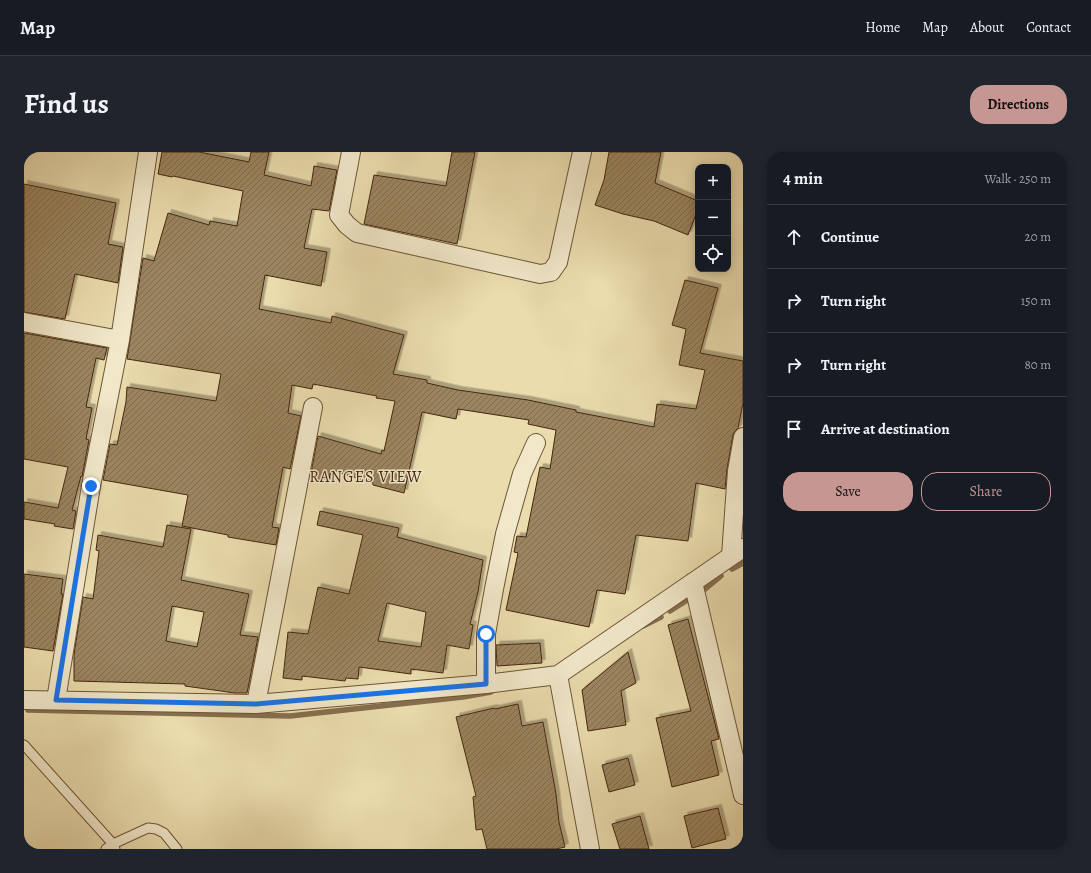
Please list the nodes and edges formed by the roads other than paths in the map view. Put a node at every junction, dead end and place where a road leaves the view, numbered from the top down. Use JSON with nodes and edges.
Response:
{"nodes":[{"id":1,"x":148,"y":152,"type":"edge"},
{"id":2,"x":351,"y":152,"type":"edge"},
{"id":3,"x":582,"y":152,"type":"edge"},
{"id":4,"x":24,"y":322,"type":"edge"},
{"id":5,"x":120,"y":340,"type":"junction"},
{"id":6,"x":313,"y":407,"type":"dead end"},
{"id":7,"x":743,"y":437,"type":"edge"},
{"id":8,"x":536,"y":442,"type":"dead end"},
{"id":9,"x":737,"y":552,"type":"edge"},
{"id":10,"x":693,"y":582,"type":"junction"},
{"id":11,"x":558,"y":675,"type":"junction"},
{"id":12,"x":486,"y":684,"type":"junction"},
{"id":13,"x":24,"y":700,"type":"edge"},
{"id":14,"x":56,"y":700,"type":"junction"},
{"id":15,"x":256,"y":704,"type":"junction"},
{"id":16,"x":24,"y":745,"type":"edge"},
{"id":17,"x":743,"y":794,"type":"edge"},
{"id":18,"x":111,"y":847,"type":"edge"},
{"id":19,"x":177,"y":849,"type":"edge"},
{"id":20,"x":590,"y":849,"type":"edge"}],
"edges":[{"from":1,"to":5,"type":"street"},
{"from":2,"to":3,"type":"street"},
{"from":4,"to":5,"type":"street"},
{"from":5,"to":14,"type":"street"},
{"from":6,"to":15,"type":"street"},
{"from":7,"to":9,"type":"street"},
{"from":8,"to":12,"type":"street"},
{"from":9,"to":10,"type":"street"},
{"from":10,"to":11,"type":"street"},
{"from":10,"to":17,"type":"street"},
{"from":11,"to":12,"type":"street"},
{"from":11,"to":20,"type":"street"},
{"from":12,"to":15,"type":"street"},
{"from":13,"to":14,"type":"street"},
{"from":14,"to":15,"type":"street"},
{"from":16,"to":18,"type":"lane"},
{"from":18,"to":19,"type":"lane"}]}
